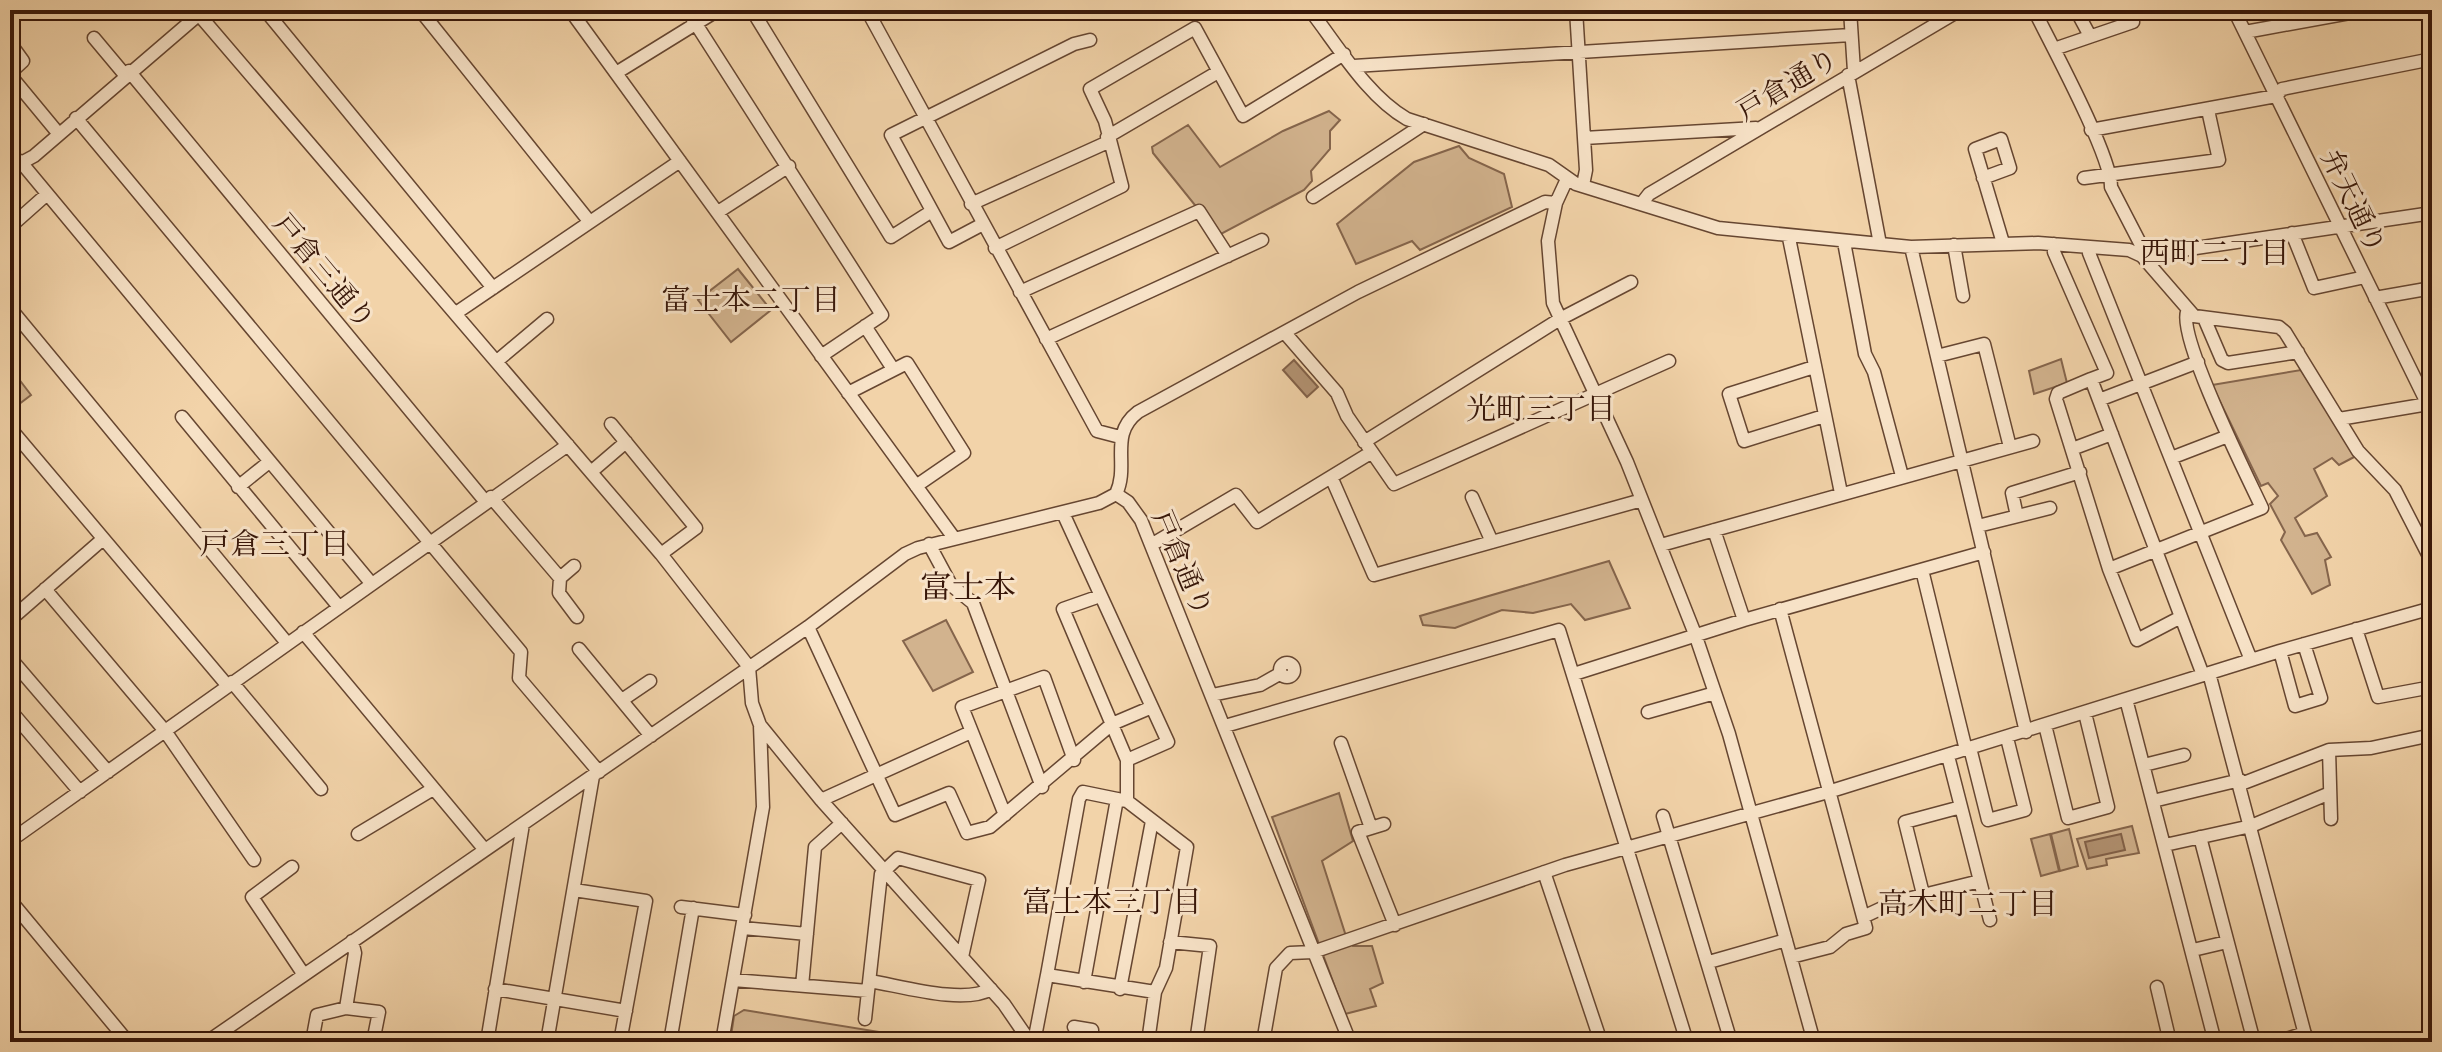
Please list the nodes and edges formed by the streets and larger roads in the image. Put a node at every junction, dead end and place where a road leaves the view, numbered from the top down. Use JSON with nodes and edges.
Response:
{"nodes":[{"id":1,"x":22,"y":10,"type":"edge"},
{"id":2,"x":265,"y":10,"type":"edge"},
{"id":3,"x":420,"y":10,"type":"edge"},
{"id":4,"x":570,"y":10,"type":"edge"},
{"id":5,"x":687,"y":10,"type":"edge"},
{"id":6,"x":718,"y":10,"type":"edge"},
{"id":7,"x":752,"y":10,"type":"edge"},
{"id":8,"x":867,"y":10,"type":"edge"},
{"id":9,"x":1310,"y":10,"type":"edge"},
{"id":10,"x":1576,"y":10,"type":"edge"},
{"id":11,"x":1850,"y":10,"type":"edge"},
{"id":12,"x":1960,"y":10,"type":"edge"},
{"id":13,"x":2034,"y":10,"type":"edge"},
{"id":14,"x":2076,"y":10,"type":"edge"},
{"id":15,"x":2234,"y":10,"type":"edge"},
{"id":16,"x":2366,"y":10,"type":"edge"},
{"id":17,"x":199,"y":11,"type":"edge"},
{"id":18,"x":10,"y":19,"type":"edge"},
{"id":19,"x":2133,"y":22,"type":"dead end"},
{"id":20,"x":695,"y":23,"type":"junction"},
{"id":21,"x":2245,"y":32,"type":"junction"},
{"id":22,"x":1851,"y":35,"type":"junction"},
{"id":23,"x":2090,"y":36,"type":"junction"},
{"id":24,"x":94,"y":38,"type":"dead end"},
{"id":25,"x":1090,"y":40,"type":"dead end"},
{"id":26,"x":10,"y":43,"type":"edge"},
{"id":27,"x":2054,"y":49,"type":"junction"},
{"id":28,"x":1579,"y":52,"type":"junction"},
{"id":29,"x":1344,"y":54,"type":"junction"},
{"id":30,"x":2432,"y":59,"type":"edge"},
{"id":31,"x":1354,"y":66,"type":"junction"},
{"id":32,"x":1218,"y":72,"type":"junction"},
{"id":33,"x":127,"y":73,"type":"junction"},
{"id":34,"x":616,"y":73,"type":"junction"},
{"id":35,"x":1851,"y":73,"type":"junction"},
{"id":36,"x":10,"y":74,"type":"edge"},
{"id":37,"x":2276,"y":96,"type":"junction"},
{"id":38,"x":2208,"y":110,"type":"junction"},
{"id":39,"x":924,"y":116,"type":"junction"},
{"id":40,"x":76,"y":118,"type":"junction"},
{"id":41,"x":1424,"y":124,"type":"junction"},
{"id":42,"x":1759,"y":128,"type":"junction"},
{"id":43,"x":2091,"y":130,"type":"junction"},
{"id":44,"x":58,"y":133,"type":"junction"},
{"id":45,"x":1584,"y":138,"type":"junction"},
{"id":46,"x":1107,"y":139,"type":"junction"},
{"id":47,"x":680,"y":161,"type":"junction"},
{"id":48,"x":13,"y":165,"type":"edge"},
{"id":49,"x":789,"y":166,"type":"junction"},
{"id":50,"x":2112,"y":177,"type":"junction"},
{"id":51,"x":1983,"y":178,"type":"dead end"},
{"id":52,"x":2084,"y":178,"type":"dead end"},
{"id":53,"x":1567,"y":179,"type":"junction"},
{"id":54,"x":1583,"y":185,"type":"junction"},
{"id":55,"x":46,"y":195,"type":"junction"},
{"id":56,"x":1313,"y":197,"type":"dead end"},
{"id":57,"x":1556,"y":203,"type":"junction"},
{"id":58,"x":1642,"y":203,"type":"junction"},
{"id":59,"x":971,"y":204,"type":"junction"},
{"id":60,"x":932,"y":211,"type":"junction"},
{"id":61,"x":718,"y":212,"type":"junction"},
{"id":62,"x":2432,"y":213,"type":"edge"},
{"id":63,"x":589,"y":221,"type":"junction"},
{"id":64,"x":983,"y":224,"type":"junction"},
{"id":65,"x":2340,"y":226,"type":"junction"},
{"id":66,"x":10,"y":227,"type":"edge"},
{"id":67,"x":2292,"y":233,"type":"junction"},
{"id":68,"x":1789,"y":238,"type":"junction"},
{"id":69,"x":1262,"y":240,"type":"dead end"},
{"id":70,"x":1844,"y":242,"type":"junction"},
{"id":71,"x":2003,"y":243,"type":"junction"},
{"id":72,"x":1880,"y":244,"type":"junction"},
{"id":73,"x":2054,"y":244,"type":"junction"},
{"id":74,"x":1954,"y":245,"type":"junction"},
{"id":75,"x":1911,"y":247,"type":"junction"},
{"id":76,"x":2089,"y":247,"type":"junction"},
{"id":77,"x":995,"y":248,"type":"junction"},
{"id":78,"x":1228,"y":256,"type":"junction"},
{"id":79,"x":2142,"y":256,"type":"junction"},
{"id":80,"x":2365,"y":277,"type":"junction"},
{"id":81,"x":1631,"y":282,"type":"dead end"},
{"id":82,"x":493,"y":288,"type":"junction"},
{"id":83,"x":2432,"y":288,"type":"edge"},
{"id":84,"x":1020,"y":292,"type":"junction"},
{"id":85,"x":1963,"y":296,"type":"dead end"},
{"id":86,"x":2375,"y":298,"type":"junction"},
{"id":87,"x":10,"y":308,"type":"edge"},
{"id":88,"x":2187,"y":312,"type":"junction"},
{"id":89,"x":456,"y":313,"type":"junction"},
{"id":90,"x":2204,"y":318,"type":"junction"},
{"id":91,"x":547,"y":319,"type":"dead end"},
{"id":92,"x":1560,"y":319,"type":"junction"},
{"id":93,"x":865,"y":326,"type":"junction"},
{"id":94,"x":1285,"y":333,"type":"junction"},
{"id":95,"x":1046,"y":339,"type":"junction"},
{"id":96,"x":2298,"y":352,"type":"junction"},
{"id":97,"x":821,"y":356,"type":"junction"},
{"id":98,"x":1937,"y":356,"type":"junction"},
{"id":99,"x":497,"y":361,"type":"junction"},
{"id":100,"x":1669,"y":361,"type":"dead end"},
{"id":101,"x":2198,"y":362,"type":"junction"},
{"id":102,"x":1814,"y":367,"type":"junction"},
{"id":103,"x":893,"y":369,"type":"junction"},
{"id":104,"x":2091,"y":379,"type":"junction"},
{"id":105,"x":2142,"y":384,"type":"junction"},
{"id":106,"x":848,"y":393,"type":"junction"},
{"id":107,"x":1597,"y":394,"type":"junction"},
{"id":108,"x":2099,"y":400,"type":"junction"},
{"id":109,"x":2430,"y":408,"type":"edge"},
{"id":110,"x":1824,"y":416,"type":"junction"},
{"id":111,"x":182,"y":417,"type":"dead end"},
{"id":112,"x":2339,"y":419,"type":"junction"},
{"id":113,"x":611,"y":424,"type":"dead end"},
{"id":114,"x":10,"y":428,"type":"edge"},
{"id":115,"x":2112,"y":434,"type":"junction"},
{"id":116,"x":2228,"y":436,"type":"junction"},
{"id":117,"x":1120,"y":437,"type":"junction"},
{"id":118,"x":2033,"y":441,"type":"dead end"},
{"id":119,"x":626,"y":442,"type":"junction"},
{"id":120,"x":568,"y":445,"type":"junction"},
{"id":121,"x":1368,"y":447,"type":"junction"},
{"id":122,"x":2010,"y":447,"type":"junction"},
{"id":123,"x":2072,"y":449,"type":"junction"},
{"id":124,"x":2171,"y":458,"type":"junction"},
{"id":125,"x":1961,"y":459,"type":"junction"},
{"id":126,"x":269,"y":462,"type":"junction"},
{"id":127,"x":591,"y":472,"type":"junction"},
{"id":128,"x":2080,"y":472,"type":"junction"},
{"id":129,"x":1902,"y":476,"type":"junction"},
{"id":130,"x":1332,"y":479,"type":"junction"},
{"id":131,"x":916,"y":486,"type":"junction"},
{"id":132,"x":238,"y":487,"type":"junction"},
{"id":133,"x":1841,"y":493,"type":"junction"},
{"id":134,"x":1116,"y":494,"type":"junction"},
{"id":135,"x":1472,"y":497,"type":"dead end"},
{"id":136,"x":488,"y":499,"type":"junction"},
{"id":137,"x":1642,"y":500,"type":"junction"},
{"id":138,"x":2050,"y":508,"type":"dead end"},
{"id":139,"x":1063,"y":513,"type":"junction"},
{"id":140,"x":2017,"y":516,"type":"junction"},
{"id":141,"x":1978,"y":526,"type":"junction"},
{"id":142,"x":1714,"y":530,"type":"junction"},
{"id":143,"x":2201,"y":533,"type":"junction"},
{"id":144,"x":954,"y":538,"type":"junction"},
{"id":145,"x":103,"y":539,"type":"junction"},
{"id":146,"x":1492,"y":542,"type":"junction"},
{"id":147,"x":429,"y":543,"type":"junction"},
{"id":148,"x":929,"y":544,"type":"junction"},
{"id":149,"x":1151,"y":545,"type":"junction"},
{"id":150,"x":1661,"y":545,"type":"junction"},
{"id":151,"x":2156,"y":550,"type":"junction"},
{"id":152,"x":1984,"y":552,"type":"junction"},
{"id":153,"x":661,"y":554,"type":"junction"},
{"id":154,"x":2432,"y":562,"type":"edge"},
{"id":155,"x":574,"y":566,"type":"dead end"},
{"id":156,"x":2109,"y":569,"type":"junction"},
{"id":157,"x":1922,"y":570,"type":"junction"},
{"id":158,"x":560,"y":578,"type":"junction"},
{"id":159,"x":371,"y":583,"type":"junction"},
{"id":160,"x":45,"y":589,"type":"junction"},
{"id":161,"x":1100,"y":596,"type":"junction"},
{"id":162,"x":339,"y":607,"type":"junction"},
{"id":163,"x":2432,"y":608,"type":"edge"},
{"id":164,"x":1780,"y":609,"type":"junction"},
{"id":165,"x":577,"y":617,"type":"dead end"},
{"id":166,"x":2181,"y":617,"type":"junction"},
{"id":167,"x":10,"y":620,"type":"edge"},
{"id":168,"x":1744,"y":620,"type":"junction"},
{"id":169,"x":808,"y":627,"type":"junction"},
{"id":170,"x":2356,"y":629,"type":"junction"},
{"id":171,"x":303,"y":632,"type":"junction"},
{"id":172,"x":1695,"y":634,"type":"junction"},
{"id":173,"x":287,"y":643,"type":"junction"},
{"id":174,"x":2304,"y":644,"type":"junction"},
{"id":175,"x":579,"y":649,"type":"dead end"},
{"id":176,"x":2280,"y":651,"type":"junction"},
{"id":177,"x":10,"y":658,"type":"edge"},
{"id":178,"x":2251,"y":660,"type":"junction"},
{"id":179,"x":749,"y":667,"type":"junction"},
{"id":180,"x":1281,"y":673,"type":"dead end"},
{"id":181,"x":1574,"y":674,"type":"junction"},
{"id":182,"x":2206,"y":674,"type":"junction"},
{"id":183,"x":650,"y":681,"type":"dead end"},
{"id":184,"x":230,"y":683,"type":"junction"},
{"id":185,"x":2432,"y":687,"type":"edge"},
{"id":186,"x":1006,"y":691,"type":"junction"},
{"id":187,"x":1715,"y":693,"type":"junction"},
{"id":188,"x":1212,"y":695,"type":"junction"},
{"id":189,"x":2126,"y":699,"type":"junction"},
{"id":190,"x":622,"y":700,"type":"junction"},
{"id":191,"x":1152,"y":707,"type":"junction"},
{"id":192,"x":10,"y":710,"type":"edge"},
{"id":193,"x":1648,"y":712,"type":"dead end"},
{"id":194,"x":2085,"y":713,"type":"junction"},
{"id":195,"x":1112,"y":724,"type":"junction"},
{"id":196,"x":760,"y":725,"type":"junction"},
{"id":197,"x":2045,"y":725,"type":"junction"},
{"id":198,"x":1225,"y":726,"type":"junction"},
{"id":199,"x":165,"y":731,"type":"junction"},
{"id":200,"x":971,"y":732,"type":"junction"},
{"id":201,"x":2026,"y":732,"type":"junction"},
{"id":202,"x":2432,"y":735,"type":"edge"},
{"id":203,"x":651,"y":736,"type":"junction"},
{"id":204,"x":2007,"y":738,"type":"junction"},
{"id":205,"x":1341,"y":743,"type":"dead end"},
{"id":206,"x":1968,"y":749,"type":"junction"},
{"id":207,"x":2329,"y":750,"type":"junction"},
{"id":208,"x":2184,"y":755,"type":"dead end"},
{"id":209,"x":1948,"y":756,"type":"junction"},
{"id":210,"x":1074,"y":760,"type":"junction"},
{"id":211,"x":1127,"y":760,"type":"junction"},
{"id":212,"x":2144,"y":765,"type":"junction"},
{"id":213,"x":108,"y":772,"type":"junction"},
{"id":214,"x":878,"y":773,"type":"junction"},
{"id":215,"x":596,"y":774,"type":"junction"},
{"id":216,"x":2241,"y":782,"type":"junction"},
{"id":217,"x":1042,"y":787,"type":"junction"},
{"id":218,"x":321,"y":789,"type":"dead end"},
{"id":219,"x":433,"y":789,"type":"junction"},
{"id":220,"x":80,"y":792,"type":"junction"},
{"id":221,"x":1828,"y":792,"type":"junction"},
{"id":222,"x":2330,"y":793,"type":"junction"},
{"id":223,"x":821,"y":800,"type":"junction"},
{"id":224,"x":1122,"y":800,"type":"junction"},
{"id":225,"x":2153,"y":801,"type":"junction"},
{"id":226,"x":1961,"y":807,"type":"junction"},
{"id":227,"x":1749,"y":813,"type":"junction"},
{"id":228,"x":1005,"y":815,"type":"junction"},
{"id":229,"x":1663,"y":816,"type":"dead end"},
{"id":230,"x":2331,"y":819,"type":"dead end"},
{"id":231,"x":1152,"y":821,"type":"junction"},
{"id":232,"x":842,"y":823,"type":"junction"},
{"id":233,"x":523,"y":824,"type":"junction"},
{"id":234,"x":1384,"y":824,"type":"dead end"},
{"id":235,"x":2251,"y":826,"type":"junction"},
{"id":236,"x":1371,"y":828,"type":"junction"},
{"id":237,"x":358,"y":834,"type":"dead end"},
{"id":238,"x":1668,"y":834,"type":"junction"},
{"id":239,"x":2200,"y":837,"type":"junction"},
{"id":240,"x":10,"y":841,"type":"edge"},
{"id":241,"x":2165,"y":845,"type":"junction"},
{"id":242,"x":1627,"y":846,"type":"junction"},
{"id":243,"x":485,"y":850,"type":"junction"},
{"id":244,"x":254,"y":860,"type":"dead end"},
{"id":245,"x":292,"y":867,"type":"dead end"},
{"id":246,"x":886,"y":868,"type":"junction"},
{"id":247,"x":1544,"y":872,"type":"junction"},
{"id":248,"x":1980,"y":881,"type":"junction"},
{"id":249,"x":574,"y":890,"type":"junction"},
{"id":250,"x":1923,"y":894,"type":"junction"},
{"id":251,"x":10,"y":900,"type":"edge"},
{"id":252,"x":1863,"y":917,"type":"junction"},
{"id":253,"x":1990,"y":920,"type":"dead end"},
{"id":254,"x":744,"y":922,"type":"junction"},
{"id":255,"x":1395,"y":925,"type":"junction"},
{"id":256,"x":807,"y":934,"type":"junction"},
{"id":257,"x":1786,"y":940,"type":"junction"},
{"id":258,"x":352,"y":941,"type":"junction"},
{"id":259,"x":1170,"y":942,"type":"junction"},
{"id":260,"x":2227,"y":942,"type":"junction"},
{"id":261,"x":2193,"y":950,"type":"junction"},
{"id":262,"x":1313,"y":952,"type":"junction"},
{"id":263,"x":962,"y":957,"type":"junction"},
{"id":264,"x":1791,"y":957,"type":"junction"},
{"id":265,"x":1709,"y":962,"type":"junction"},
{"id":266,"x":304,"y":975,"type":"junction"},
{"id":267,"x":1047,"y":975,"type":"junction"},
{"id":268,"x":733,"y":980,"type":"junction"},
{"id":269,"x":1084,"y":982,"type":"junction"},
{"id":270,"x":802,"y":986,"type":"junction"},
{"id":271,"x":869,"y":986,"type":"junction"},
{"id":272,"x":2157,"y":987,"type":"dead end"},
{"id":273,"x":495,"y":989,"type":"junction"},
{"id":274,"x":991,"y":989,"type":"junction"},
{"id":275,"x":1120,"y":989,"type":"junction"},
{"id":276,"x":1155,"y":992,"type":"junction"},
{"id":277,"x":555,"y":999,"type":"junction"},
{"id":278,"x":346,"y":1008,"type":"junction"},
{"id":279,"x":626,"y":1011,"type":"junction"},
{"id":280,"x":865,"y":1019,"type":"dead end"},
{"id":281,"x":10,"y":1028,"type":"edge"},
{"id":282,"x":2306,"y":1038,"type":"edge"},
{"id":283,"x":1028,"y":1040,"type":"edge"},
{"id":284,"x":209,"y":1041,"type":"edge"},
{"id":285,"x":21,"y":1042,"type":"edge"},
{"id":286,"x":128,"y":1042,"type":"edge"},
{"id":287,"x":312,"y":1042,"type":"edge"},
{"id":288,"x":373,"y":1042,"type":"edge"},
{"id":289,"x":487,"y":1042,"type":"edge"},
{"id":290,"x":547,"y":1042,"type":"edge"},
{"id":291,"x":620,"y":1042,"type":"edge"},
{"id":292,"x":670,"y":1042,"type":"edge"},
{"id":293,"x":722,"y":1042,"type":"edge"},
{"id":294,"x":1148,"y":1042,"type":"edge"},
{"id":295,"x":1196,"y":1042,"type":"edge"},
{"id":296,"x":1263,"y":1042,"type":"edge"},
{"id":297,"x":1350,"y":1042,"type":"edge"},
{"id":298,"x":1601,"y":1042,"type":"edge"},
{"id":299,"x":1687,"y":1042,"type":"edge"},
{"id":300,"x":1731,"y":1042,"type":"edge"},
{"id":301,"x":1814,"y":1042,"type":"edge"},
{"id":302,"x":2170,"y":1042,"type":"edge"},
{"id":303,"x":2215,"y":1042,"type":"edge"},
{"id":304,"x":2254,"y":1042,"type":"edge"},
{"id":305,"x":2277,"y":1042,"type":"edge"}],
"edges":[{"from":1,"to":18,"type":"street"},
{"from":2,"to":82,"type":"street"},
{"from":3,"to":63,"type":"street"},
{"from":4,"to":34,"type":"street"},
{"from":5,"to":20,"type":"street"},
{"from":6,"to":20,"type":"street"},
{"from":7,"to":60,"type":"street"},
{"from":8,"to":39,"type":"street"},
{"from":9,"to":29,"type":"street"},
{"from":10,"to":28,"type":"street"},
{"from":11,"to":22,"type":"street"},
{"from":12,"to":35,"type":"street","name":"戸倉通り"},
{"from":13,"to":27,"type":"street"},
{"from":14,"to":23,"type":"street"},
{"from":15,"to":21,"type":"street","name":"弁天通り"},
{"from":16,"to":21,"type":"street"},
{"from":17,"to":33,"type":"street"},
{"from":17,"to":89,"type":"street"},
{"from":19,"to":23,"type":"street"},
{"from":20,"to":34,"type":"street"},
{"from":20,"to":49,"type":"street"},
{"from":21,"to":37,"type":"street","name":"弁天通り"},
{"from":22,"to":28,"type":"street"},
{"from":22,"to":35,"type":"street"},
{"from":23,"to":27,"type":"street"},
{"from":24,"to":33,"type":"street","name":"戸倉三通り"},
{"from":25,"to":39,"type":"street"},
{"from":26,"to":36,"type":"street"},
{"from":27,"to":43,"type":"street"},
{"from":28,"to":31,"type":"street"},
{"from":28,"to":45,"type":"street"},
{"from":29,"to":31,"type":"street"},
{"from":29,"to":32,"type":"street"},
{"from":30,"to":37,"type":"street"},
{"from":31,"to":41,"type":"street"},
{"from":32,"to":46,"type":"street"},
{"from":32,"to":46,"type":"street"},
{"from":33,"to":40,"type":"street"},
{"from":33,"to":136,"type":"street","name":"戸倉三通り"},
{"from":34,"to":47,"type":"street"},
{"from":35,"to":42,"type":"street","name":"戸倉通り"},
{"from":35,"to":72,"type":"street"},
{"from":36,"to":44,"type":"street"},
{"from":37,"to":38,"type":"street"},
{"from":37,"to":65,"type":"street","name":"弁天通り"},
{"from":38,"to":43,"type":"street"},
{"from":38,"to":50,"type":"street"},
{"from":39,"to":59,"type":"street"},
{"from":39,"to":60,"type":"street"},
{"from":40,"to":44,"type":"street"},
{"from":40,"to":147,"type":"street"},
{"from":41,"to":53,"type":"street"},
{"from":41,"to":56,"type":"street"},
{"from":42,"to":45,"type":"street"},
{"from":42,"to":58,"type":"street","name":"戸倉通り"},
{"from":43,"to":50,"type":"street"},
{"from":44,"to":48,"type":"street"},
{"from":45,"to":54,"type":"street"},
{"from":46,"to":59,"type":"street"},
{"from":46,"to":77,"type":"street"},
{"from":47,"to":61,"type":"street"},
{"from":47,"to":63,"type":"street"},
{"from":48,"to":55,"type":"street"},
{"from":49,"to":61,"type":"street"},
{"from":49,"to":93,"type":"street"},
{"from":50,"to":52,"type":"street"},
{"from":50,"to":79,"type":"street"},
{"from":51,"to":71,"type":"street"},
{"from":53,"to":54,"type":"street"},
{"from":53,"to":57,"type":"street"},
{"from":54,"to":58,"type":"street"},
{"from":55,"to":66,"type":"street"},
{"from":55,"to":126,"type":"street"},
{"from":57,"to":92,"type":"street"},
{"from":57,"to":94,"type":"street"},
{"from":58,"to":68,"type":"street"},
{"from":59,"to":64,"type":"street"},
{"from":60,"to":64,"type":"street"},
{"from":61,"to":97,"type":"street"},
{"from":62,"to":65,"type":"street"},
{"from":63,"to":82,"type":"street"},
{"from":64,"to":77,"type":"street"},
{"from":65,"to":67,"type":"street"},
{"from":65,"to":80,"type":"street","name":"弁天通り"},
{"from":67,"to":79,"type":"street"},
{"from":67,"to":80,"type":"street"},
{"from":68,"to":70,"type":"street"},
{"from":68,"to":102,"type":"street"},
{"from":69,"to":78,"type":"street"},
{"from":70,"to":72,"type":"street"},
{"from":70,"to":129,"type":"street"},
{"from":71,"to":73,"type":"street"},
{"from":71,"to":74,"type":"street"},
{"from":72,"to":75,"type":"street"},
{"from":73,"to":76,"type":"street"},
{"from":73,"to":104,"type":"street"},
{"from":74,"to":75,"type":"street"},
{"from":74,"to":85,"type":"street"},
{"from":75,"to":98,"type":"street"},
{"from":76,"to":79,"type":"street"},
{"from":76,"to":105,"type":"street"},
{"from":77,"to":84,"type":"street"},
{"from":78,"to":84,"type":"street"},
{"from":78,"to":95,"type":"street"},
{"from":79,"to":88,"type":"street"},
{"from":80,"to":86,"type":"street","name":"弁天通り"},
{"from":81,"to":92,"type":"street"},
{"from":82,"to":89,"type":"street"},
{"from":83,"to":86,"type":"street"},
{"from":84,"to":95,"type":"street"},
{"from":86,"to":109,"type":"street","name":"弁天通り"},
{"from":87,"to":173,"type":"street"},
{"from":88,"to":90,"type":"street"},
{"from":88,"to":101,"type":"street"},
{"from":89,"to":99,"type":"street"},
{"from":90,"to":96,"type":"street"},
{"from":90,"to":96,"type":"street"},
{"from":91,"to":99,"type":"street"},
{"from":92,"to":107,"type":"street"},
{"from":92,"to":121,"type":"street"},
{"from":93,"to":97,"type":"street"},
{"from":93,"to":103,"type":"street"},
{"from":94,"to":117,"type":"street"},
{"from":94,"to":121,"type":"street"},
{"from":95,"to":117,"type":"street"},
{"from":96,"to":112,"type":"street"},
{"from":97,"to":106,"type":"street"},
{"from":98,"to":122,"type":"street"},
{"from":98,"to":125,"type":"street"},
{"from":99,"to":120,"type":"street"},
{"from":100,"to":107,"type":"street"},
{"from":101,"to":105,"type":"street"},
{"from":101,"to":116,"type":"street"},
{"from":102,"to":110,"type":"street"},
{"from":102,"to":110,"type":"street"},
{"from":103,"to":106,"type":"street"},
{"from":103,"to":131,"type":"street"},
{"from":104,"to":108,"type":"street"},
{"from":104,"to":123,"type":"street"},
{"from":105,"to":108,"type":"street"},
{"from":105,"to":124,"type":"street"},
{"from":106,"to":131,"type":"street"},
{"from":107,"to":121,"type":"street"},
{"from":107,"to":137,"type":"street"},
{"from":108,"to":115,"type":"street"},
{"from":109,"to":112,"type":"street"},
{"from":110,"to":133,"type":"street"},
{"from":111,"to":132,"type":"street"},
{"from":112,"to":154,"type":"street"},
{"from":113,"to":119,"type":"street"},
{"from":114,"to":145,"type":"street"},
{"from":115,"to":123,"type":"street"},
{"from":115,"to":151,"type":"street"},
{"from":116,"to":124,"type":"street"},
{"from":116,"to":143,"type":"street"},
{"from":117,"to":134,"type":"street","name":"戸倉通り"},
{"from":118,"to":122,"type":"street"},
{"from":119,"to":127,"type":"street"},
{"from":119,"to":153,"type":"street"},
{"from":120,"to":127,"type":"street"},
{"from":120,"to":136,"type":"street"},
{"from":121,"to":130,"type":"street"},
{"from":122,"to":125,"type":"street"},
{"from":123,"to":128,"type":"street"},
{"from":124,"to":143,"type":"street"},
{"from":125,"to":129,"type":"street"},
{"from":125,"to":141,"type":"street"},
{"from":126,"to":132,"type":"street"},
{"from":126,"to":159,"type":"street"},
{"from":127,"to":153,"type":"street"},
{"from":128,"to":140,"type":"street"},
{"from":128,"to":156,"type":"street"},
{"from":129,"to":133,"type":"street"},
{"from":130,"to":146,"type":"street"},
{"from":130,"to":149,"type":"street"},
{"from":131,"to":144,"type":"street"},
{"from":132,"to":162,"type":"street"},
{"from":133,"to":142,"type":"street"},
{"from":134,"to":139,"type":"street"},
{"from":134,"to":149,"type":"street","name":"戸倉通り"},
{"from":135,"to":146,"type":"street"},
{"from":136,"to":147,"type":"street"},
{"from":136,"to":158,"type":"street","name":"戸倉三通り"},
{"from":137,"to":146,"type":"street"},
{"from":137,"to":150,"type":"street"},
{"from":138,"to":140,"type":"street"},
{"from":139,"to":144,"type":"street"},
{"from":139,"to":161,"type":"street"},
{"from":140,"to":141,"type":"street"},
{"from":141,"to":152,"type":"street"},
{"from":142,"to":150,"type":"street"},
{"from":142,"to":168,"type":"street"},
{"from":143,"to":151,"type":"street"},
{"from":143,"to":178,"type":"street"},
{"from":144,"to":148,"type":"street"},
{"from":145,"to":160,"type":"street"},
{"from":145,"to":184,"type":"street"},
{"from":147,"to":159,"type":"street"},
{"from":147,"to":215,"type":"street"},
{"from":148,"to":169,"type":"street"},
{"from":148,"to":186,"type":"street"},
{"from":149,"to":188,"type":"street","name":"戸倉通り"},
{"from":150,"to":172,"type":"street"},
{"from":151,"to":156,"type":"street"},
{"from":151,"to":166,"type":"street"},
{"from":152,"to":157,"type":"street"},
{"from":152,"to":201,"type":"street"},
{"from":153,"to":179,"type":"street"},
{"from":155,"to":158,"type":"street"},
{"from":156,"to":166,"type":"street"},
{"from":157,"to":164,"type":"street"},
{"from":157,"to":206,"type":"street"},
{"from":158,"to":165,"type":"street","name":"戸倉三通り"},
{"from":159,"to":162,"type":"street"},
{"from":160,"to":167,"type":"street"},
{"from":160,"to":199,"type":"street"},
{"from":161,"to":191,"type":"street"},
{"from":161,"to":195,"type":"street"},
{"from":162,"to":171,"type":"street"},
{"from":163,"to":170,"type":"street"},
{"from":164,"to":168,"type":"street"},
{"from":164,"to":221,"type":"street"},
{"from":166,"to":182,"type":"street"},
{"from":168,"to":172,"type":"street"},
{"from":169,"to":179,"type":"street"},
{"from":169,"to":214,"type":"street"},
{"from":170,"to":174,"type":"street"},
{"from":170,"to":185,"type":"street"},
{"from":171,"to":173,"type":"street"},
{"from":171,"to":219,"type":"street"},
{"from":172,"to":181,"type":"street"},
{"from":172,"to":187,"type":"street"},
{"from":173,"to":184,"type":"street"},
{"from":174,"to":176,"type":"street"},
{"from":174,"to":176,"type":"street"},
{"from":175,"to":190,"type":"street"},
{"from":176,"to":178,"type":"street"},
{"from":177,"to":213,"type":"street"},
{"from":178,"to":182,"type":"street"},
{"from":179,"to":196,"type":"street"},
{"from":179,"to":203,"type":"street"},
{"from":180,"to":188,"type":"street"},
{"from":181,"to":198,"type":"street"},
{"from":181,"to":242,"type":"street"},
{"from":182,"to":189,"type":"street"},
{"from":182,"to":216,"type":"street"},
{"from":183,"to":190,"type":"street"},
{"from":184,"to":199,"type":"street"},
{"from":184,"to":218,"type":"street"},
{"from":186,"to":200,"type":"street"},
{"from":186,"to":210,"type":"street"},
{"from":186,"to":217,"type":"street"},
{"from":187,"to":193,"type":"street"},
{"from":187,"to":227,"type":"street"},
{"from":188,"to":198,"type":"street","name":"戸倉通り"},
{"from":189,"to":194,"type":"street"},
{"from":189,"to":212,"type":"street"},
{"from":190,"to":203,"type":"street"},
{"from":191,"to":195,"type":"street"},
{"from":191,"to":211,"type":"street"},
{"from":192,"to":220,"type":"street"},
{"from":194,"to":197,"type":"street"},
{"from":194,"to":197,"type":"street"},
{"from":195,"to":210,"type":"street"},
{"from":195,"to":211,"type":"street"},
{"from":196,"to":223,"type":"street"},
{"from":196,"to":254,"type":"street"},
{"from":197,"to":201,"type":"street"},
{"from":198,"to":262,"type":"street","name":"戸倉通り"},
{"from":199,"to":213,"type":"street"},
{"from":199,"to":244,"type":"street"},
{"from":200,"to":214,"type":"street"},
{"from":200,"to":228,"type":"street"},
{"from":201,"to":204,"type":"street"},
{"from":202,"to":207,"type":"street"},
{"from":203,"to":215,"type":"street"},
{"from":204,"to":206,"type":"street"},
{"from":204,"to":206,"type":"street"},
{"from":205,"to":236,"type":"street"},
{"from":206,"to":209,"type":"street"},
{"from":207,"to":216,"type":"street"},
{"from":207,"to":222,"type":"street"},
{"from":208,"to":212,"type":"street"},
{"from":209,"to":221,"type":"street"},
{"from":209,"to":226,"type":"street"},
{"from":210,"to":217,"type":"street"},
{"from":211,"to":224,"type":"street"},
{"from":212,"to":225,"type":"street"},
{"from":213,"to":220,"type":"street"},
{"from":214,"to":223,"type":"street"},
{"from":214,"to":228,"type":"street"},
{"from":215,"to":233,"type":"street"},
{"from":215,"to":249,"type":"street"},
{"from":216,"to":225,"type":"street"},
{"from":216,"to":235,"type":"street"},
{"from":217,"to":228,"type":"street"},
{"from":219,"to":237,"type":"street"},
{"from":219,"to":243,"type":"street"},
{"from":220,"to":240,"type":"street"},
{"from":221,"to":227,"type":"street"},
{"from":221,"to":252,"type":"street"},
{"from":222,"to":230,"type":"street"},
{"from":222,"to":235,"type":"street"},
{"from":223,"to":232,"type":"street"},
{"from":224,"to":231,"type":"street"},
{"from":224,"to":267,"type":"street"},
{"from":224,"to":269,"type":"street"},
{"from":225,"to":241,"type":"street"},
{"from":226,"to":248,"type":"street"},
{"from":226,"to":250,"type":"street"},
{"from":227,"to":238,"type":"street"},
{"from":227,"to":257,"type":"street"},
{"from":229,"to":238,"type":"street"},
{"from":231,"to":259,"type":"street"},
{"from":231,"to":275,"type":"street"},
{"from":232,"to":246,"type":"street"},
{"from":232,"to":256,"type":"street"},
{"from":233,"to":243,"type":"street"},
{"from":233,"to":273,"type":"street"},
{"from":234,"to":236,"type":"street"},
{"from":235,"to":239,"type":"street"},
{"from":235,"to":282,"type":"street"},
{"from":236,"to":255,"type":"street"},
{"from":238,"to":242,"type":"street"},
{"from":238,"to":265,"type":"street"},
{"from":239,"to":241,"type":"street"},
{"from":239,"to":260,"type":"street"},
{"from":241,"to":261,"type":"street"},
{"from":242,"to":247,"type":"street"},
{"from":242,"to":299,"type":"street"},
{"from":243,"to":258,"type":"street"},
{"from":245,"to":266,"type":"street"},
{"from":246,"to":263,"type":"street"},
{"from":246,"to":263,"type":"street"},
{"from":246,"to":271,"type":"street"},
{"from":247,"to":255,"type":"street"},
{"from":247,"to":298,"type":"street"},
{"from":248,"to":250,"type":"street"},
{"from":248,"to":253,"type":"street"},
{"from":249,"to":277,"type":"street"},
{"from":249,"to":279,"type":"street"},
{"from":250,"to":252,"type":"street"},
{"from":251,"to":286,"type":"street"},
{"from":252,"to":264,"type":"street"},
{"from":254,"to":256,"type":"street"},
{"from":254,"to":268,"type":"street"},
{"from":254,"to":292,"type":"street"},
{"from":255,"to":262,"type":"street"},
{"from":256,"to":270,"type":"street"},
{"from":257,"to":264,"type":"street"},
{"from":257,"to":265,"type":"street"},
{"from":258,"to":266,"type":"street"},
{"from":258,"to":278,"type":"street"},
{"from":259,"to":276,"type":"street"},
{"from":259,"to":295,"type":"street"},
{"from":260,"to":261,"type":"street"},
{"from":260,"to":304,"type":"street"},
{"from":261,"to":303,"type":"street"},
{"from":262,"to":296,"type":"street"},
{"from":262,"to":297,"type":"street","name":"戸倉通り"},
{"from":263,"to":274,"type":"street"},
{"from":264,"to":301,"type":"street"},
{"from":265,"to":300,"type":"street"},
{"from":266,"to":284,"type":"street"},
{"from":267,"to":269,"type":"street"},
{"from":267,"to":283,"type":"street"},
{"from":268,"to":270,"type":"street"},
{"from":268,"to":293,"type":"street"},
{"from":269,"to":275,"type":"street"},
{"from":270,"to":271,"type":"street"},
{"from":271,"to":274,"type":"street"},
{"from":271,"to":280,"type":"street"},
{"from":272,"to":302,"type":"street"},
{"from":273,"to":277,"type":"street"},
{"from":273,"to":289,"type":"street"},
{"from":274,"to":283,"type":"street"},
{"from":275,"to":276,"type":"street"},
{"from":276,"to":294,"type":"street"},
{"from":277,"to":279,"type":"street"},
{"from":277,"to":290,"type":"street"},
{"from":278,"to":287,"type":"street"},
{"from":278,"to":288,"type":"street"},
{"from":279,"to":291,"type":"street"},
{"from":281,"to":285,"type":"street"},
{"from":282,"to":305,"type":"street"}]}
